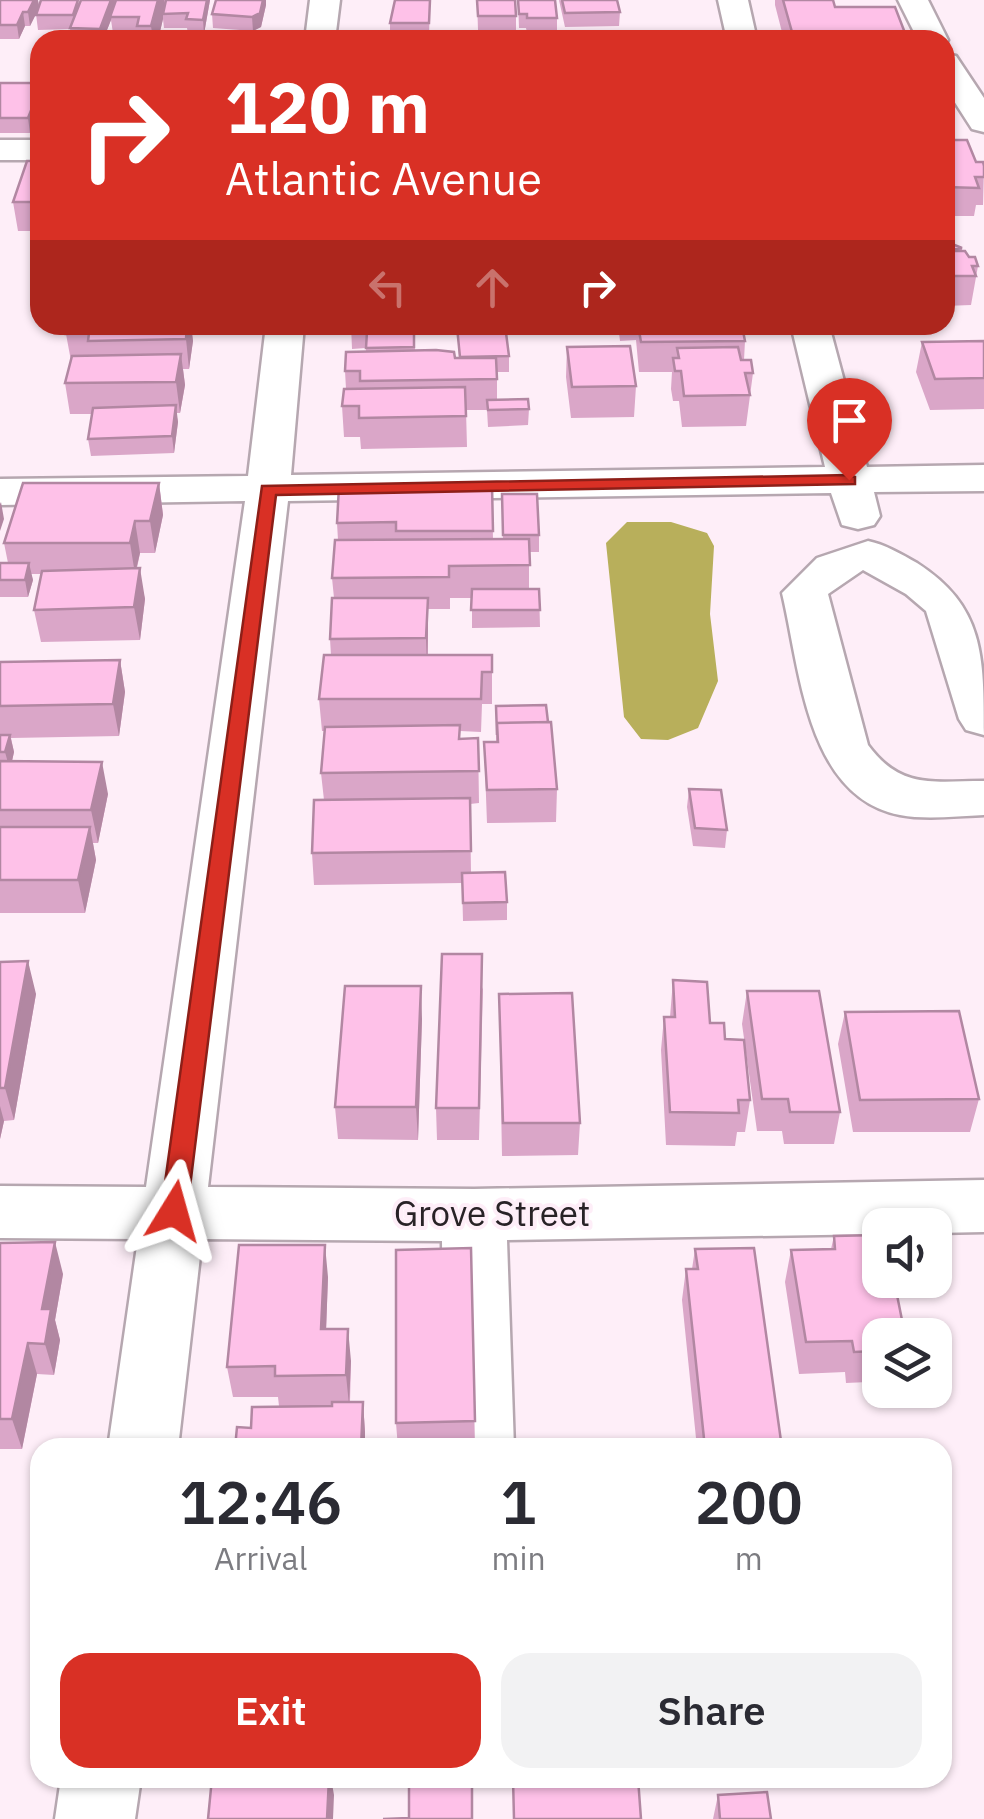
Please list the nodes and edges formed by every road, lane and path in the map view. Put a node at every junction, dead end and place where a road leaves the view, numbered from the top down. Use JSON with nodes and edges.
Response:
{"nodes":[{"id":1,"x":325,"y":0,"type":"edge"},
{"id":2,"x":732,"y":0,"type":"edge"},
{"id":3,"x":912,"y":0,"type":"edge"},
{"id":4,"x":321,"y":30,"type":"edge"},
{"id":5,"x":740,"y":30,"type":"edge"},
{"id":6,"x":928,"y":30,"type":"edge"},
{"id":7,"x":955,"y":87,"type":"edge"},
{"id":8,"x":978,"y":139,"type":"edge"},
{"id":9,"x":0,"y":150,"type":"edge"},
{"id":10,"x":30,"y":150,"type":"edge"},
{"id":11,"x":284,"y":335,"type":"edge"},
{"id":12,"x":813,"y":335,"type":"edge"},
{"id":13,"x":984,"y":478,"type":"edge"},
{"id":14,"x":849,"y":480,"type":"junction"},
{"id":15,"x":268,"y":490,"type":"junction"},
{"id":16,"x":0,"y":492,"type":"edge"},
{"id":17,"x":868,"y":554,"type":"junction"},
{"id":18,"x":984,"y":718,"type":"edge"},
{"id":19,"x":984,"y":798,"type":"edge"},
{"id":20,"x":984,"y":1206,"type":"edge"},
{"id":21,"x":174,"y":1211,"type":"junction"},
{"id":22,"x":0,"y":1212,"type":"edge"},
{"id":23,"x":474,"y":1216,"type":"junction"},
{"id":24,"x":145,"y":1438,"type":"edge"},
{"id":25,"x":479,"y":1438,"type":"edge"},
{"id":26,"x":100,"y":1788,"type":"edge"},
{"id":27,"x":96,"y":1819,"type":"edge"}],
"edges":[{"from":1,"to":4,"type":"street"},
{"from":2,"to":5,"type":"street"},
{"from":3,"to":6,"type":"street"},
{"from":7,"to":8,"type":"street"},
{"from":9,"to":10,"type":"street"},
{"from":11,"to":15,"type":"street"},
{"from":12,"to":14,"type":"street"},
{"from":13,"to":14,"type":"street"},
{"from":14,"to":15,"type":"street"},
{"from":14,"to":17,"type":"street"},
{"from":15,"to":16,"type":"street"},
{"from":15,"to":21,"type":"street"},
{"from":17,"to":18,"type":"street"},
{"from":17,"to":19,"type":"street"},
{"from":20,"to":23,"type":"street","name":"Grove Street"},
{"from":21,"to":22,"type":"street","name":"Grove Street"},
{"from":21,"to":23,"type":"street","name":"Grove Street"},
{"from":21,"to":24,"type":"street"},
{"from":23,"to":25,"type":"street"},
{"from":26,"to":27,"type":"street"}]}
